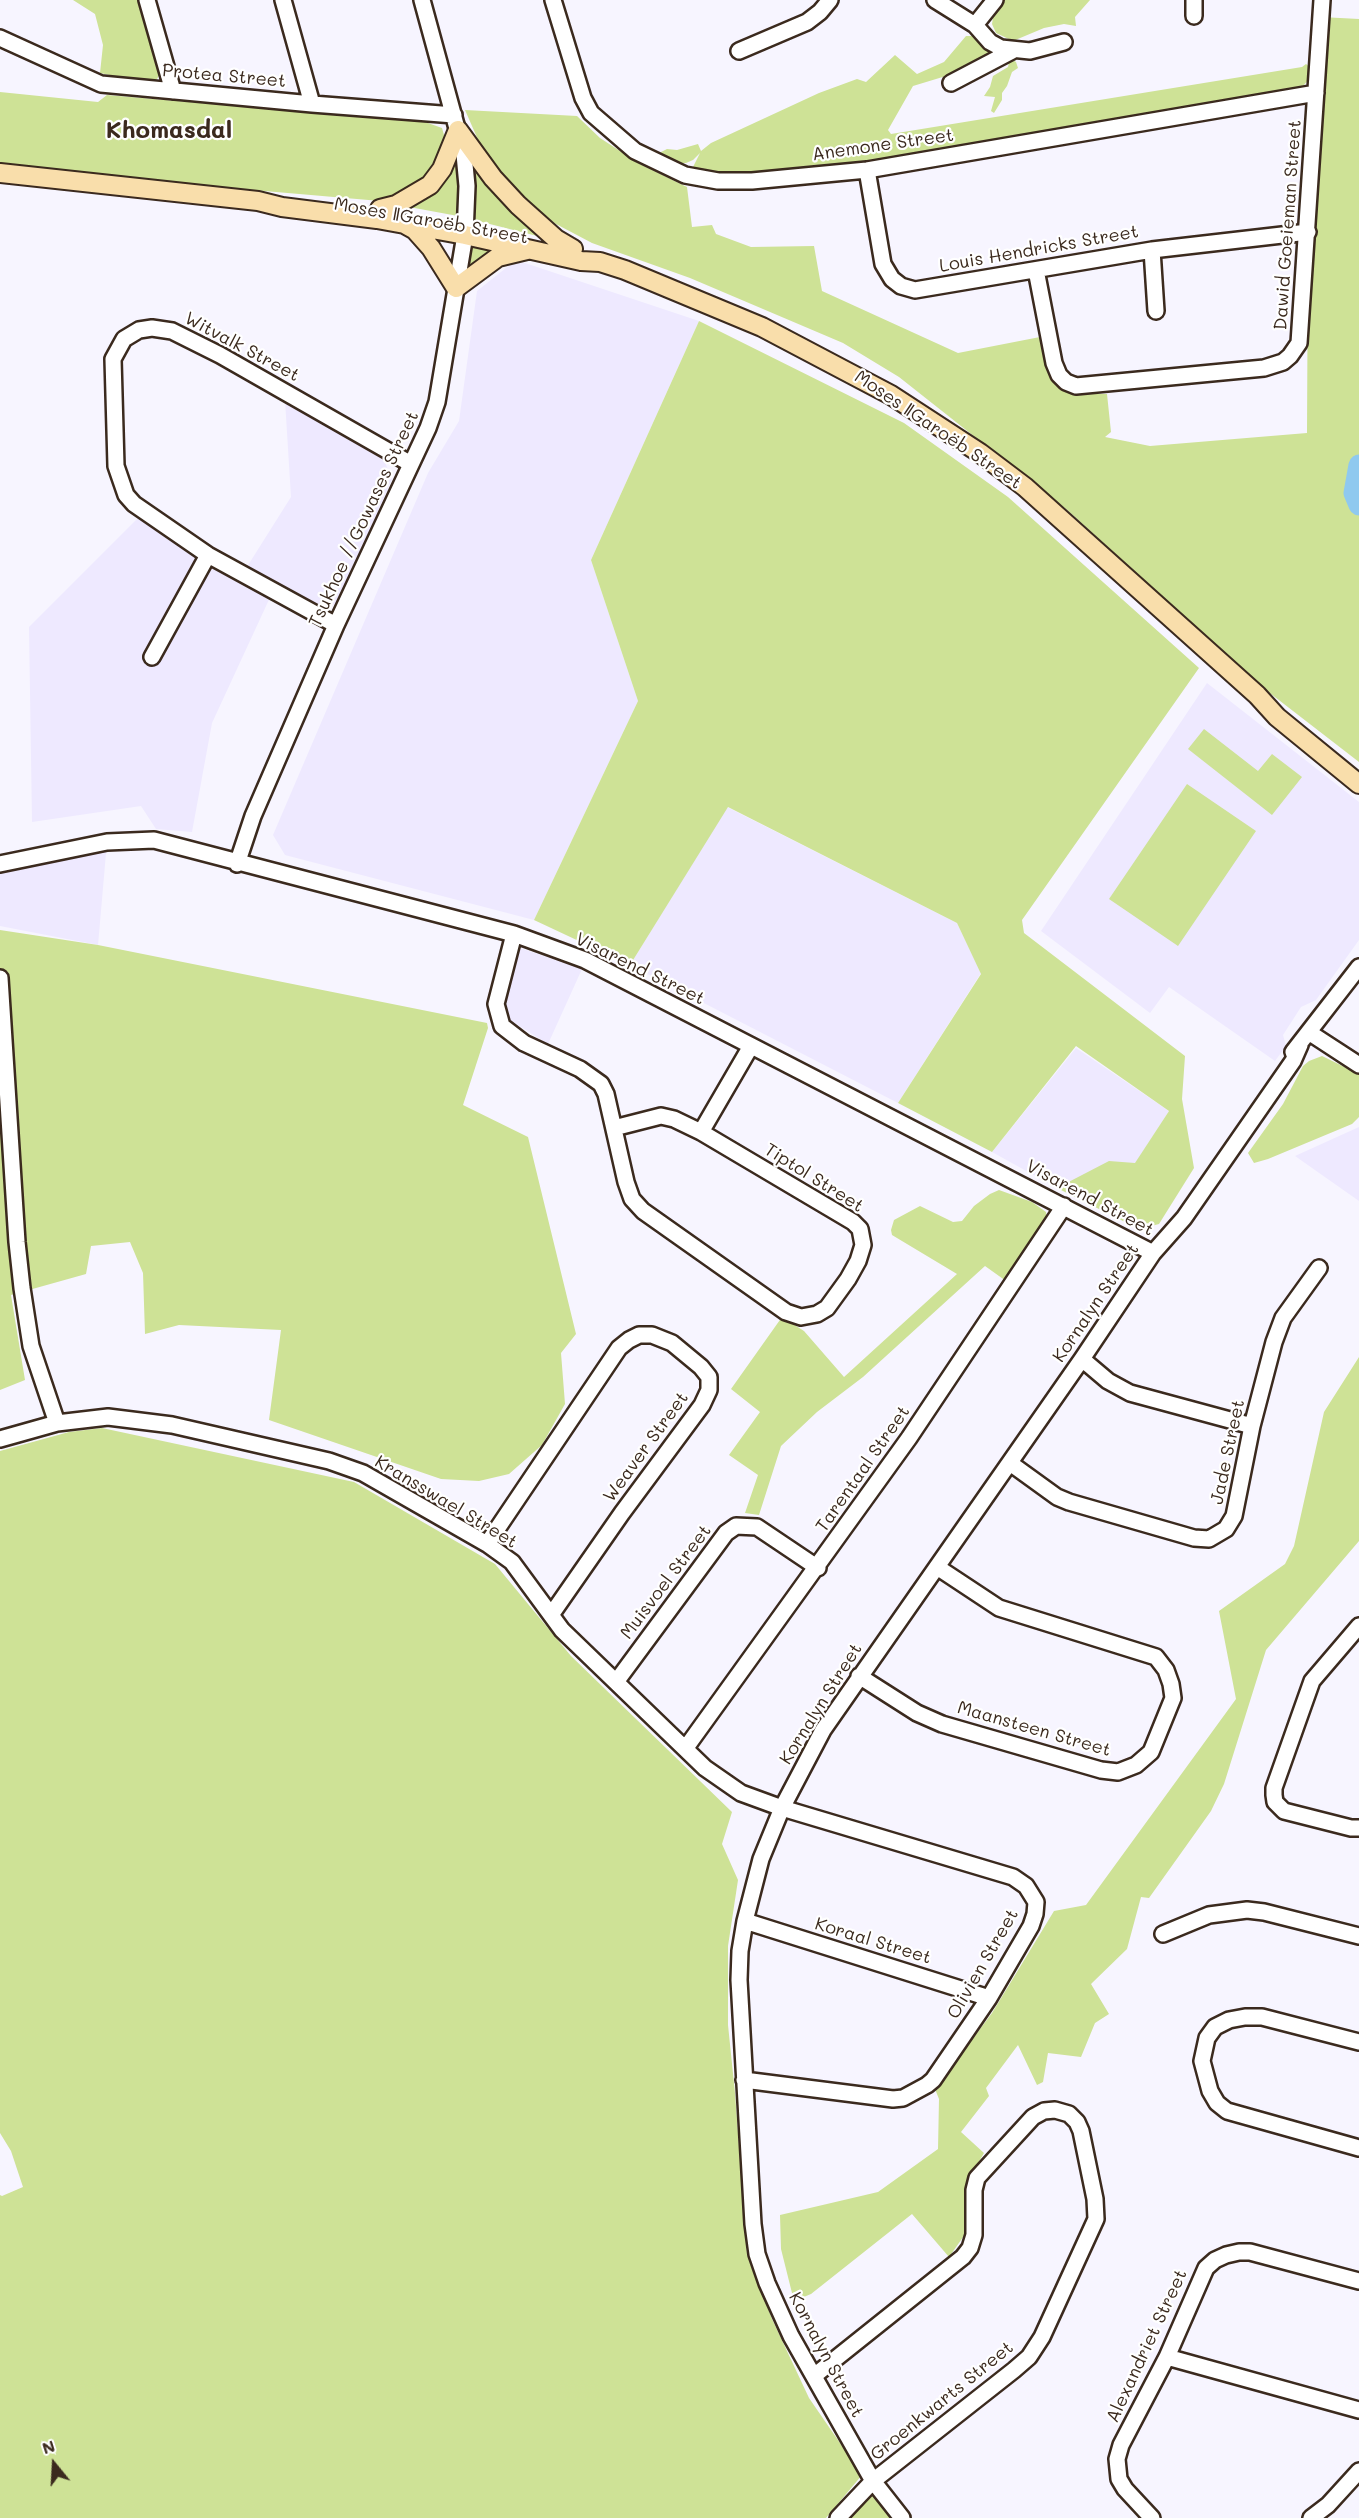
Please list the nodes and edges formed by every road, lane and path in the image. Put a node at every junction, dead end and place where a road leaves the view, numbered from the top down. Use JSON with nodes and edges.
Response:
{"nodes":[{"id":1,"x":147,"y":0,"type":"edge"},
{"id":2,"x":283,"y":0,"type":"edge"},
{"id":3,"x":422,"y":0,"type":"edge"},
{"id":4,"x":553,"y":0,"type":"edge"},
{"id":5,"x":830,"y":0,"type":"edge"},
{"id":6,"x":935,"y":0,"type":"edge"},
{"id":7,"x":995,"y":0,"type":"edge"},
{"id":8,"x":1194,"y":0,"type":"edge"},
{"id":9,"x":1322,"y":0,"type":"edge"},
{"id":10,"x":1194,"y":16,"type":"dead end"},
{"id":11,"x":975,"y":25,"type":"junction"},
{"id":12,"x":0,"y":38,"type":"edge"},
{"id":13,"x":1064,"y":42,"type":"dead end"},
{"id":14,"x":739,"y":51,"type":"dead end"},
{"id":15,"x":1012,"y":51,"type":"junction"},
{"id":16,"x":951,"y":82,"type":"dead end"},
{"id":17,"x":173,"y":91,"type":"junction"},
{"id":18,"x":1316,"y":93,"type":"junction"},
{"id":19,"x":312,"y":104,"type":"junction"},
{"id":20,"x":456,"y":122,"type":"junction"},
{"id":21,"x":867,"y":170,"type":"junction"},
{"id":22,"x":0,"y":173,"type":"edge"},
{"id":23,"x":258,"y":201,"type":"junction"},
{"id":24,"x":380,"y":209,"type":"junction"},
{"id":25,"x":405,"y":224,"type":"junction"},
{"id":26,"x":466,"y":230,"type":"junction"},
{"id":27,"x":1308,"y":232,"type":"junction"},
{"id":28,"x":534,"y":249,"type":"junction"},
{"id":29,"x":573,"y":249,"type":"junction"},
{"id":30,"x":1152,"y":250,"type":"junction"},
{"id":31,"x":600,"y":262,"type":"junction"},
{"id":32,"x":1036,"y":270,"type":"junction"},
{"id":33,"x":456,"y":288,"type":"junction"},
{"id":34,"x":1156,"y":311,"type":"dead end"},
{"id":35,"x":411,"y":464,"type":"junction"},
{"id":36,"x":208,"y":555,"type":"junction"},
{"id":37,"x":336,"y":625,"type":"junction"},
{"id":38,"x":152,"y":657,"type":"dead end"},
{"id":39,"x":1257,"y":695,"type":"junction"},
{"id":40,"x":1359,"y":772,"type":"edge"},
{"id":41,"x":1359,"y":784,"type":"edge"},
{"id":42,"x":0,"y":864,"type":"edge"},
{"id":43,"x":237,"y":864,"type":"junction"},
{"id":44,"x":514,"y":934,"type":"junction"},
{"id":45,"x":1359,"y":967,"type":"edge"},
{"id":46,"x":0,"y":978,"type":"edge"},
{"id":47,"x":1305,"y":1039,"type":"junction"},
{"id":48,"x":751,"y":1046,"type":"junction"},
{"id":49,"x":1359,"y":1065,"type":"edge"},
{"id":50,"x":614,"y":1128,"type":"junction"},
{"id":51,"x":701,"y":1132,"type":"junction"},
{"id":52,"x":1064,"y":1206,"type":"junction"},
{"id":53,"x":1153,"y":1253,"type":"junction"},
{"id":54,"x":1318,"y":1268,"type":"dead end"},
{"id":55,"x":1082,"y":1359,"type":"junction"},
{"id":56,"x":57,"y":1423,"type":"junction"},
{"id":57,"x":1252,"y":1426,"type":"junction"},
{"id":58,"x":0,"y":1438,"type":"edge"},
{"id":59,"x":1010,"y":1463,"type":"junction"},
{"id":60,"x":487,"y":1544,"type":"junction"},
{"id":61,"x":937,"y":1567,"type":"junction"},
{"id":62,"x":818,"y":1568,"type":"junction"},
{"id":63,"x":551,"y":1615,"type":"junction"},
{"id":64,"x":1359,"y":1626,"type":"edge"},
{"id":65,"x":859,"y":1676,"type":"junction"},
{"id":66,"x":616,"y":1682,"type":"junction"},
{"id":67,"x":685,"y":1749,"type":"junction"},
{"id":68,"x":782,"y":1808,"type":"junction"},
{"id":69,"x":1359,"y":1828,"type":"edge"},
{"id":70,"x":745,"y":1921,"type":"junction"},
{"id":71,"x":1162,"y":1934,"type":"dead end"},
{"id":72,"x":1359,"y":1936,"type":"edge"},
{"id":73,"x":989,"y":1998,"type":"junction"},
{"id":74,"x":1359,"y":2042,"type":"edge"},
{"id":75,"x":744,"y":2080,"type":"junction"},
{"id":76,"x":1359,"y":2148,"type":"edge"},
{"id":77,"x":1359,"y":2281,"type":"edge"},
{"id":78,"x":1167,"y":2358,"type":"junction"},
{"id":79,"x":814,"y":2376,"type":"junction"},
{"id":80,"x":1359,"y":2410,"type":"edge"},
{"id":81,"x":1359,"y":2471,"type":"edge"},
{"id":82,"x":873,"y":2481,"type":"junction"},
{"id":83,"x":838,"y":2518,"type":"edge"},
{"id":84,"x":902,"y":2518,"type":"edge"},
{"id":85,"x":1152,"y":2518,"type":"edge"},
{"id":86,"x":1311,"y":2518,"type":"edge"}],
"edges":[{"from":1,"to":17,"type":"street"},
{"from":2,"to":19,"type":"street"},
{"from":3,"to":20,"type":"street","name":"Tsukhoe //Gowases Street"},
{"from":4,"to":21,"type":"street","name":"Anemone Street"},
{"from":5,"to":14,"type":"street"},
{"from":6,"to":11,"type":"street"},
{"from":7,"to":11,"type":"street"},
{"from":8,"to":10,"type":"street"},
{"from":9,"to":18,"type":"street","name":"Dawid Goeieman Street"},
{"from":11,"to":15,"type":"street"},
{"from":12,"to":17,"type":"street","name":"Protea Street"},
{"from":13,"to":15,"type":"street"},
{"from":15,"to":16,"type":"street"},
{"from":17,"to":19,"type":"street","name":"Protea Street"},
{"from":18,"to":21,"type":"street","name":"Anemone Street"},
{"from":18,"to":27,"type":"street","name":"Dawid Goeieman Street"},
{"from":19,"to":20,"type":"street","name":"Protea Street"},
{"from":20,"to":24,"type":"main road"},
{"from":20,"to":26,"type":"street","name":"Tsukhoe //Gowases Street"},
{"from":20,"to":29,"type":"main road"},
{"from":21,"to":32,"type":"street","name":"Louis Hendricks Street"},
{"from":22,"to":23,"type":"main road","name":"Moses ǁGaroëb Street"},
{"from":23,"to":24,"type":"main road","name":"Moses ǁGaroëb Street"},
{"from":23,"to":25,"type":"main road","name":"Moses ǁGaroëb Street"},
{"from":24,"to":26,"type":"main road","name":"Moses ǁGaroëb Street"},
{"from":25,"to":26,"type":"main road","name":"Moses ǁGaroëb Street"},
{"from":25,"to":33,"type":"main road"},
{"from":26,"to":28,"type":"main road","name":"Moses ǁGaroëb Street"},
{"from":26,"to":29,"type":"main road","name":"Moses ǁGaroëb Street"},
{"from":26,"to":33,"type":"street","name":"Tsukhoe //Gowases Street"},
{"from":27,"to":30,"type":"street","name":"Louis Hendricks Street"},
{"from":27,"to":32,"type":"street","name":"Dawid Goeieman Street"},
{"from":28,"to":31,"type":"main road","name":"Moses ǁGaroëb Street"},
{"from":28,"to":33,"type":"main road"},
{"from":29,"to":31,"type":"main road","name":"Moses ǁGaroëb Street"},
{"from":30,"to":32,"type":"street","name":"Louis Hendricks Street"},
{"from":30,"to":34,"type":"street"},
{"from":31,"to":39,"type":"main road","name":"Moses ǁGaroëb Street"},
{"from":33,"to":35,"type":"street","name":"Tsukhoe //Gowases Street"},
{"from":35,"to":36,"type":"street","name":"Witvalk Street"},
{"from":35,"to":37,"type":"street","name":"Tsukhoe //Gowases Street"},
{"from":36,"to":37,"type":"street","name":"Witvalk Street"},
{"from":36,"to":38,"type":"street"},
{"from":37,"to":43,"type":"street","name":"Tsukhoe //Gowases Street"},
{"from":39,"to":40,"type":"main road","name":"Moses ǁGaroëb Street"},
{"from":39,"to":41,"type":"main road","name":"Moses ǁGaroëb Street"},
{"from":42,"to":43,"type":"street","name":"Visarend Street"},
{"from":43,"to":44,"type":"street","name":"Visarend Street"},
{"from":44,"to":48,"type":"street","name":"Visarend Street"},
{"from":44,"to":50,"type":"street","name":"Tiptol Street"},
{"from":45,"to":47,"type":"street","name":"Kornalyn Street"},
{"from":46,"to":56,"type":"street"},
{"from":47,"to":49,"type":"street"},
{"from":47,"to":53,"type":"street","name":"Kornalyn Street"},
{"from":48,"to":51,"type":"street"},
{"from":48,"to":52,"type":"street","name":"Visarend Street"},
{"from":50,"to":51,"type":"street","name":"Tiptol Street"},
{"from":50,"to":51,"type":"street","name":"Tiptol Street"},
{"from":52,"to":53,"type":"street","name":"Visarend Street"},
{"from":52,"to":62,"type":"street","name":"Tarentaal Street"},
{"from":53,"to":55,"type":"street","name":"Kornalyn Street"},
{"from":54,"to":57,"type":"street","name":"Jade Street"},
{"from":55,"to":57,"type":"street"},
{"from":55,"to":59,"type":"street","name":"Kornalyn Street"},
{"from":56,"to":58,"type":"street","name":"Kransswael Street"},
{"from":56,"to":60,"type":"street","name":"Kransswael Street"},
{"from":57,"to":59,"type":"street","name":"Jade Street"},
{"from":59,"to":61,"type":"street","name":"Kornalyn Street"},
{"from":60,"to":63,"type":"street","name":"Kransswael Street"},
{"from":60,"to":63,"type":"street","name":"Weaver Street"},
{"from":61,"to":65,"type":"street","name":"Kornalyn Street"},
{"from":61,"to":65,"type":"street","name":"Maansteen Street"},
{"from":62,"to":66,"type":"street","name":"Muisvoel Street"},
{"from":62,"to":67,"type":"street","name":"Tarentaal Street"},
{"from":63,"to":66,"type":"street","name":"Kransswael Street"},
{"from":64,"to":69,"type":"street"},
{"from":65,"to":68,"type":"street","name":"Kornalyn Street"},
{"from":66,"to":67,"type":"street","name":"Kransswael Street"},
{"from":67,"to":68,"type":"street","name":"Kransswael Street"},
{"from":68,"to":70,"type":"street","name":"Kornalyn Street"},
{"from":68,"to":73,"type":"street","name":"Olivien Street"},
{"from":70,"to":73,"type":"street","name":"Koraal Street"},
{"from":70,"to":75,"type":"street","name":"Kornalyn Street"},
{"from":71,"to":72,"type":"street"},
{"from":73,"to":75,"type":"street","name":"Olivien Street"},
{"from":74,"to":76,"type":"street"},
{"from":75,"to":79,"type":"street","name":"Kornalyn Street"},
{"from":77,"to":78,"type":"street","name":"Alexandriet Street"},
{"from":78,"to":80,"type":"street"},
{"from":78,"to":85,"type":"street","name":"Alexandriet Street"},
{"from":79,"to":82,"type":"street","name":"Kornalyn Street"},
{"from":79,"to":82,"type":"street","name":"Groenkwarts Street"},
{"from":81,"to":86,"type":"street"},
{"from":82,"to":83,"type":"street"},
{"from":82,"to":84,"type":"street","name":"Kornalyn Street"}]}
